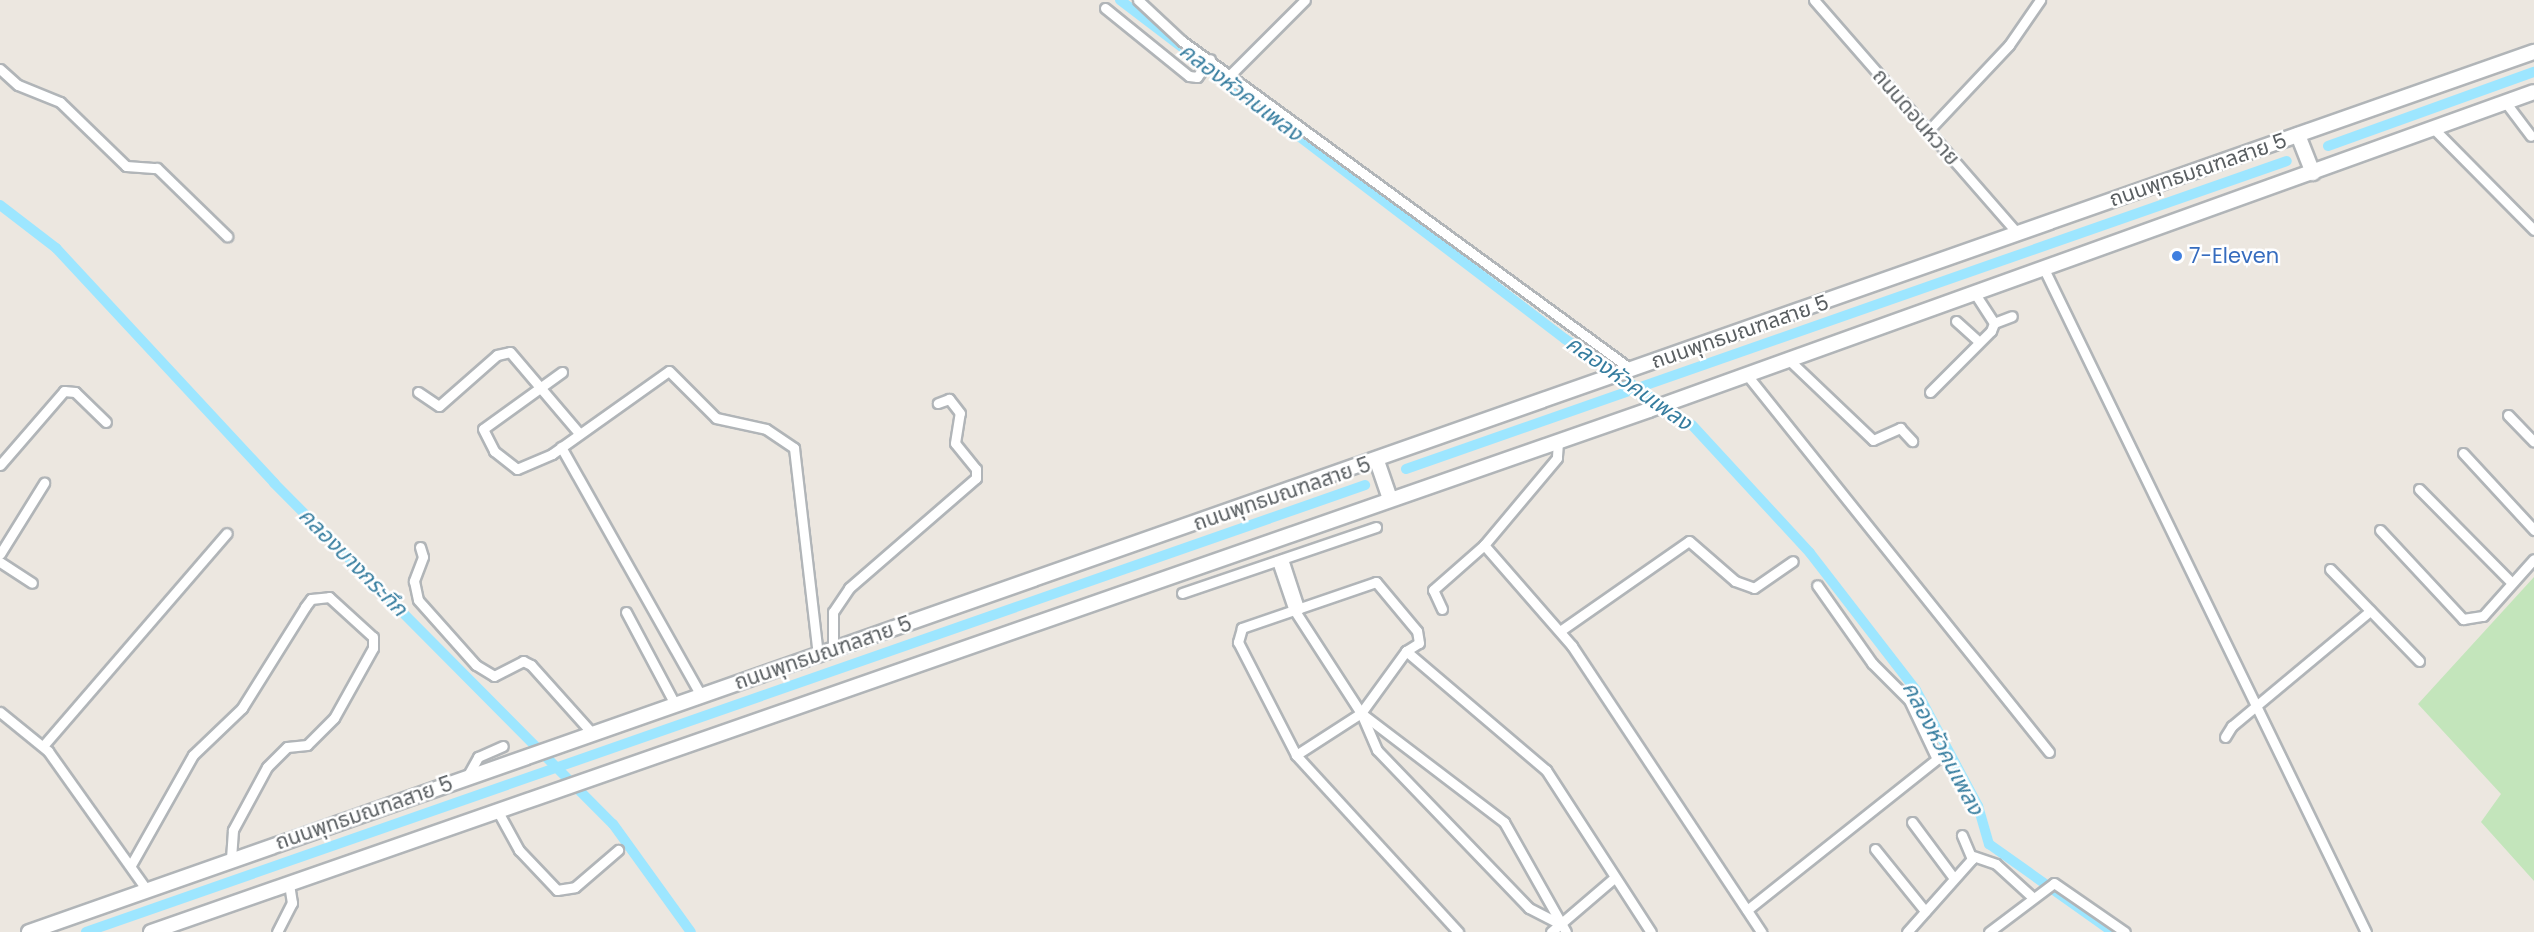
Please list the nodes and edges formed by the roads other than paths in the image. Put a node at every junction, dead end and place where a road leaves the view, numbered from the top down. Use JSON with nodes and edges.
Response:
{"nodes":[{"id":1,"x":1138,"y":0,"type":"edge"},
{"id":2,"x":1305,"y":0,"type":"edge"},
{"id":3,"x":1814,"y":0,"type":"edge"},
{"id":4,"x":2040,"y":0,"type":"edge"},
{"id":5,"x":1105,"y":8,"type":"dead end"},
{"id":6,"x":2534,"y":52,"type":"edge"},
{"id":7,"x":1208,"y":61,"type":"junction"},
{"id":8,"x":0,"y":69,"type":"edge"},
{"id":9,"x":1232,"y":73,"type":"junction"},
{"id":10,"x":2534,"y":92,"type":"edge"},
{"id":11,"x":2506,"y":103,"type":"junction"},
{"id":12,"x":2434,"y":129,"type":"junction"},
{"id":13,"x":1929,"y":131,"type":"junction"},
{"id":14,"x":2298,"y":135,"type":"junction"},
{"id":15,"x":2531,"y":136,"type":"dead end"},
{"id":16,"x":2313,"y":173,"type":"junction"},
{"id":17,"x":2534,"y":230,"type":"edge"},
{"id":18,"x":2018,"y":234,"type":"junction"},
{"id":19,"x":227,"y":236,"type":"dead end"},
{"id":20,"x":2044,"y":269,"type":"junction"},
{"id":21,"x":1975,"y":294,"type":"junction"},
{"id":22,"x":2012,"y":316,"type":"dead end"},
{"id":23,"x":1956,"y":321,"type":"dead end"},
{"id":24,"x":1994,"y":323,"type":"junction"},
{"id":25,"x":1979,"y":342,"type":"junction"},
{"id":26,"x":1789,"y":360,"type":"junction"},
{"id":27,"x":1632,"y":370,"type":"junction"},
{"id":28,"x":562,"y":372,"type":"dead end"},
{"id":29,"x":1747,"y":375,"type":"junction"},
{"id":30,"x":541,"y":387,"type":"junction"},
{"id":31,"x":418,"y":392,"type":"dead end"},
{"id":32,"x":1930,"y":392,"type":"dead end"},
{"id":33,"x":938,"y":403,"type":"dead end"},
{"id":34,"x":2508,"y":416,"type":"dead end"},
{"id":35,"x":106,"y":422,"type":"dead end"},
{"id":36,"x":579,"y":433,"type":"junction"},
{"id":37,"x":1912,"y":441,"type":"dead end"},
{"id":38,"x":1558,"y":442,"type":"junction"},
{"id":39,"x":2534,"y":442,"type":"edge"},
{"id":40,"x":561,"y":447,"type":"junction"},
{"id":41,"x":2463,"y":453,"type":"dead end"},
{"id":42,"x":1377,"y":461,"type":"junction"},
{"id":43,"x":0,"y":465,"type":"edge"},
{"id":44,"x":44,"y":483,"type":"dead end"},
{"id":45,"x":2419,"y":489,"type":"dead end"},
{"id":46,"x":1390,"y":498,"type":"junction"},
{"id":47,"x":1320,"y":523,"type":"junction"},
{"id":48,"x":1376,"y":527,"type":"dead end"},
{"id":49,"x":2380,"y":530,"type":"dead end"},
{"id":50,"x":2534,"y":530,"type":"edge"},
{"id":51,"x":227,"y":533,"type":"dead end"},
{"id":52,"x":1326,"y":544,"type":"junction"},
{"id":53,"x":1484,"y":545,"type":"junction"},
{"id":54,"x":420,"y":547,"type":"dead end"},
{"id":55,"x":0,"y":554,"type":"edge"},
{"id":56,"x":2534,"y":559,"type":"edge"},
{"id":57,"x":1280,"y":560,"type":"junction"},
{"id":58,"x":1793,"y":561,"type":"dead end"},
{"id":59,"x":0,"y":562,"type":"edge"},
{"id":60,"x":2330,"y":569,"type":"dead end"},
{"id":61,"x":2512,"y":583,"type":"junction"},
{"id":62,"x":32,"y":584,"type":"dead end"},
{"id":63,"x":1817,"y":585,"type":"dead end"},
{"id":64,"x":1182,"y":593,"type":"dead end"},
{"id":65,"x":1442,"y":609,"type":"dead end"},
{"id":66,"x":1297,"y":610,"type":"junction"},
{"id":67,"x":2370,"y":611,"type":"junction"},
{"id":68,"x":626,"y":612,"type":"dead end"},
{"id":69,"x":1560,"y":631,"type":"junction"},
{"id":70,"x":833,"y":650,"type":"junction"},
{"id":71,"x":1406,"y":651,"type":"junction"},
{"id":72,"x":818,"y":655,"type":"junction"},
{"id":73,"x":2419,"y":661,"type":"dead end"},
{"id":74,"x":701,"y":695,"type":"junction"},
{"id":75,"x":675,"y":705,"type":"junction"},
{"id":76,"x":2256,"y":708,"type":"junction"},
{"id":77,"x":0,"y":712,"type":"edge"},
{"id":78,"x":1360,"y":713,"type":"junction"},
{"id":79,"x":592,"y":733,"type":"junction"},
{"id":80,"x":2225,"y":737,"type":"dead end"},
{"id":81,"x":43,"y":746,"type":"junction"},
{"id":82,"x":503,"y":746,"type":"dead end"},
{"id":83,"x":2049,"y":752,"type":"dead end"},
{"id":84,"x":1296,"y":755,"type":"junction"},
{"id":85,"x":467,"y":777,"type":"junction"},
{"id":86,"x":497,"y":810,"type":"junction"},
{"id":87,"x":1912,"y":822,"type":"dead end"},
{"id":88,"x":1962,"y":835,"type":"dead end"},
{"id":89,"x":1875,"y":849,"type":"dead end"},
{"id":90,"x":618,"y":850,"type":"dead end"},
{"id":91,"x":1973,"y":856,"type":"junction"},
{"id":92,"x":231,"y":860,"type":"junction"},
{"id":93,"x":131,"y":865,"type":"junction"},
{"id":94,"x":1953,"y":877,"type":"junction"},
{"id":95,"x":1614,"y":878,"type":"junction"},
{"id":96,"x":289,"y":884,"type":"junction"},
{"id":97,"x":146,"y":889,"type":"junction"},
{"id":98,"x":2031,"y":896,"type":"junction"},
{"id":99,"x":1747,"y":910,"type":"junction"},
{"id":100,"x":1924,"y":911,"type":"junction"},
{"id":101,"x":1563,"y":928,"type":"edge"},
{"id":102,"x":28,"y":932,"type":"edge"},
{"id":103,"x":151,"y":932,"type":"edge"},
{"id":104,"x":278,"y":932,"type":"edge"},
{"id":105,"x":1458,"y":932,"type":"edge"},
{"id":106,"x":1551,"y":932,"type":"edge"},
{"id":107,"x":1651,"y":932,"type":"edge"},
{"id":108,"x":1761,"y":932,"type":"edge"},
{"id":109,"x":1907,"y":932,"type":"edge"},
{"id":110,"x":1989,"y":932,"type":"edge"},
{"id":111,"x":2125,"y":932,"type":"edge"},
{"id":112,"x":2366,"y":932,"type":"edge"}],
"edges":[{"from":1,"to":7,"type":"street"},
{"from":2,"to":9,"type":"street"},
{"from":3,"to":13,"type":"street","name":"ถนนดอนหวาย"},
{"from":4,"to":13,"type":"street"},
{"from":5,"to":7,"type":"street"},
{"from":6,"to":14,"type":"main road","name":"ถนนพุทธมณฑลสาย 5"},
{"from":7,"to":9,"type":"street"},
{"from":8,"to":19,"type":"street"},
{"from":9,"to":27,"type":"street"},
{"from":10,"to":11,"type":"main road","name":"ถนนพุทธมณฑลสาย 5"},
{"from":11,"to":12,"type":"main road","name":"ถนนพุทธมณฑลสาย 5"},
{"from":11,"to":15,"type":"street"},
{"from":12,"to":16,"type":"main road","name":"ถนนพุทธมณฑลสาย 5"},
{"from":12,"to":17,"type":"street"},
{"from":13,"to":18,"type":"street","name":"ถนนดอนหวาย"},
{"from":14,"to":16,"type":"main road"},
{"from":14,"to":18,"type":"main road","name":"ถนนพุทธมณฑลสาย 5"},
{"from":16,"to":20,"type":"main road","name":"ถนนพุทธมณฑลสาย 5"},
{"from":18,"to":27,"type":"main road","name":"ถนนพุทธมณฑลสาย 5"},
{"from":20,"to":21,"type":"main road","name":"ถนนพุทธมณฑลสาย 5"},
{"from":20,"to":76,"type":"street"},
{"from":21,"to":24,"type":"street"},
{"from":21,"to":26,"type":"main road","name":"ถนนพุทธมณฑลสาย 5"},
{"from":22,"to":24,"type":"street"},
{"from":23,"to":25,"type":"street"},
{"from":24,"to":25,"type":"street"},
{"from":25,"to":32,"type":"street"},
{"from":26,"to":29,"type":"main road","name":"ถนนพุทธมณฑลสาย 5"},
{"from":26,"to":37,"type":"street"},
{"from":27,"to":42,"type":"main road","name":"ถนนพุทธมณฑลสาย 5"},
{"from":28,"to":30,"type":"street"},
{"from":29,"to":38,"type":"main road","name":"ถนนพุทธมณฑลสาย 5"},
{"from":29,"to":83,"type":"street"},
{"from":30,"to":31,"type":"street"},
{"from":30,"to":36,"type":"street"},
{"from":30,"to":40,"type":"street"},
{"from":33,"to":70,"type":"street"},
{"from":34,"to":39,"type":"street"},
{"from":35,"to":43,"type":"street"},
{"from":36,"to":40,"type":"street"},
{"from":36,"to":72,"type":"street"},
{"from":38,"to":46,"type":"main road","name":"ถนนพุทธมณฑลสาย 5"},
{"from":38,"to":53,"type":"street"},
{"from":40,"to":74,"type":"street"},
{"from":41,"to":50,"type":"street"},
{"from":42,"to":46,"type":"main road"},
{"from":42,"to":70,"type":"main road","name":"ถนนพุทธมณฑลสาย 5"},
{"from":44,"to":55,"type":"street"},
{"from":45,"to":61,"type":"street"},
{"from":46,"to":47,"type":"main road","name":"ถนนพุทธมณฑลสาย 5"},
{"from":47,"to":52,"type":"street"},
{"from":47,"to":86,"type":"main road","name":"ถนนพุทธมณฑลสาย 5"},
{"from":48,"to":52,"type":"street"},
{"from":49,"to":61,"type":"street"},
{"from":51,"to":81,"type":"street"},
{"from":52,"to":57,"type":"street"},
{"from":53,"to":65,"type":"street"},
{"from":53,"to":69,"type":"street"},
{"from":54,"to":79,"type":"street"},
{"from":56,"to":61,"type":"street"},
{"from":57,"to":64,"type":"street"},
{"from":57,"to":66,"type":"street"},
{"from":58,"to":69,"type":"street"},
{"from":59,"to":62,"type":"street"},
{"from":60,"to":67,"type":"street"},
{"from":63,"to":99,"type":"street"},
{"from":66,"to":71,"type":"street"},
{"from":66,"to":78,"type":"street"},
{"from":66,"to":84,"type":"street"},
{"from":67,"to":73,"type":"street"},
{"from":67,"to":76,"type":"street"},
{"from":68,"to":75,"type":"street"},
{"from":69,"to":99,"type":"street"},
{"from":70,"to":72,"type":"main road","name":"ถนนพุทธมณฑลสาย 5"},
{"from":71,"to":78,"type":"street"},
{"from":71,"to":95,"type":"street"},
{"from":72,"to":74,"type":"main road","name":"ถนนพุทธมณฑลสาย 5"},
{"from":74,"to":75,"type":"main road","name":"ถนนพุทธมณฑลสาย 5"},
{"from":75,"to":79,"type":"main road","name":"ถนนพุทธมณฑลสาย 5"},
{"from":76,"to":80,"type":"street"},
{"from":76,"to":112,"type":"street"},
{"from":77,"to":81,"type":"street"},
{"from":78,"to":84,"type":"street"},
{"from":78,"to":101,"type":"street"},
{"from":78,"to":101,"type":"street"},
{"from":79,"to":85,"type":"main road","name":"ถนนพุทธมณฑลสาย 5"},
{"from":81,"to":93,"type":"street"},
{"from":82,"to":85,"type":"street"},
{"from":84,"to":105,"type":"street"},
{"from":85,"to":92,"type":"main road","name":"ถนนพุทธมณฑลสาย 5"},
{"from":86,"to":90,"type":"street"},
{"from":86,"to":96,"type":"main road","name":"ถนนพุทธมณฑลสาย 5"},
{"from":87,"to":94,"type":"street"},
{"from":88,"to":91,"type":"street"},
{"from":89,"to":100,"type":"street"},
{"from":91,"to":94,"type":"street"},
{"from":91,"to":98,"type":"street"},
{"from":92,"to":93,"type":"street"},
{"from":92,"to":97,"type":"main road","name":"ถนนพุทธมณฑลสาย 5"},
{"from":93,"to":97,"type":"street"},
{"from":94,"to":100,"type":"street"},
{"from":95,"to":101,"type":"street"},
{"from":95,"to":107,"type":"street"},
{"from":96,"to":103,"type":"main road","name":"ถนนพุทธมณฑลสาย 5"},
{"from":96,"to":104,"type":"street"},
{"from":97,"to":102,"type":"main road","name":"ถนนพุทธมณฑลสาย 5"},
{"from":98,"to":110,"type":"street"},
{"from":98,"to":111,"type":"street"},
{"from":99,"to":108,"type":"street"},
{"from":100,"to":109,"type":"street"},
{"from":101,"to":106,"type":"street"}]}
